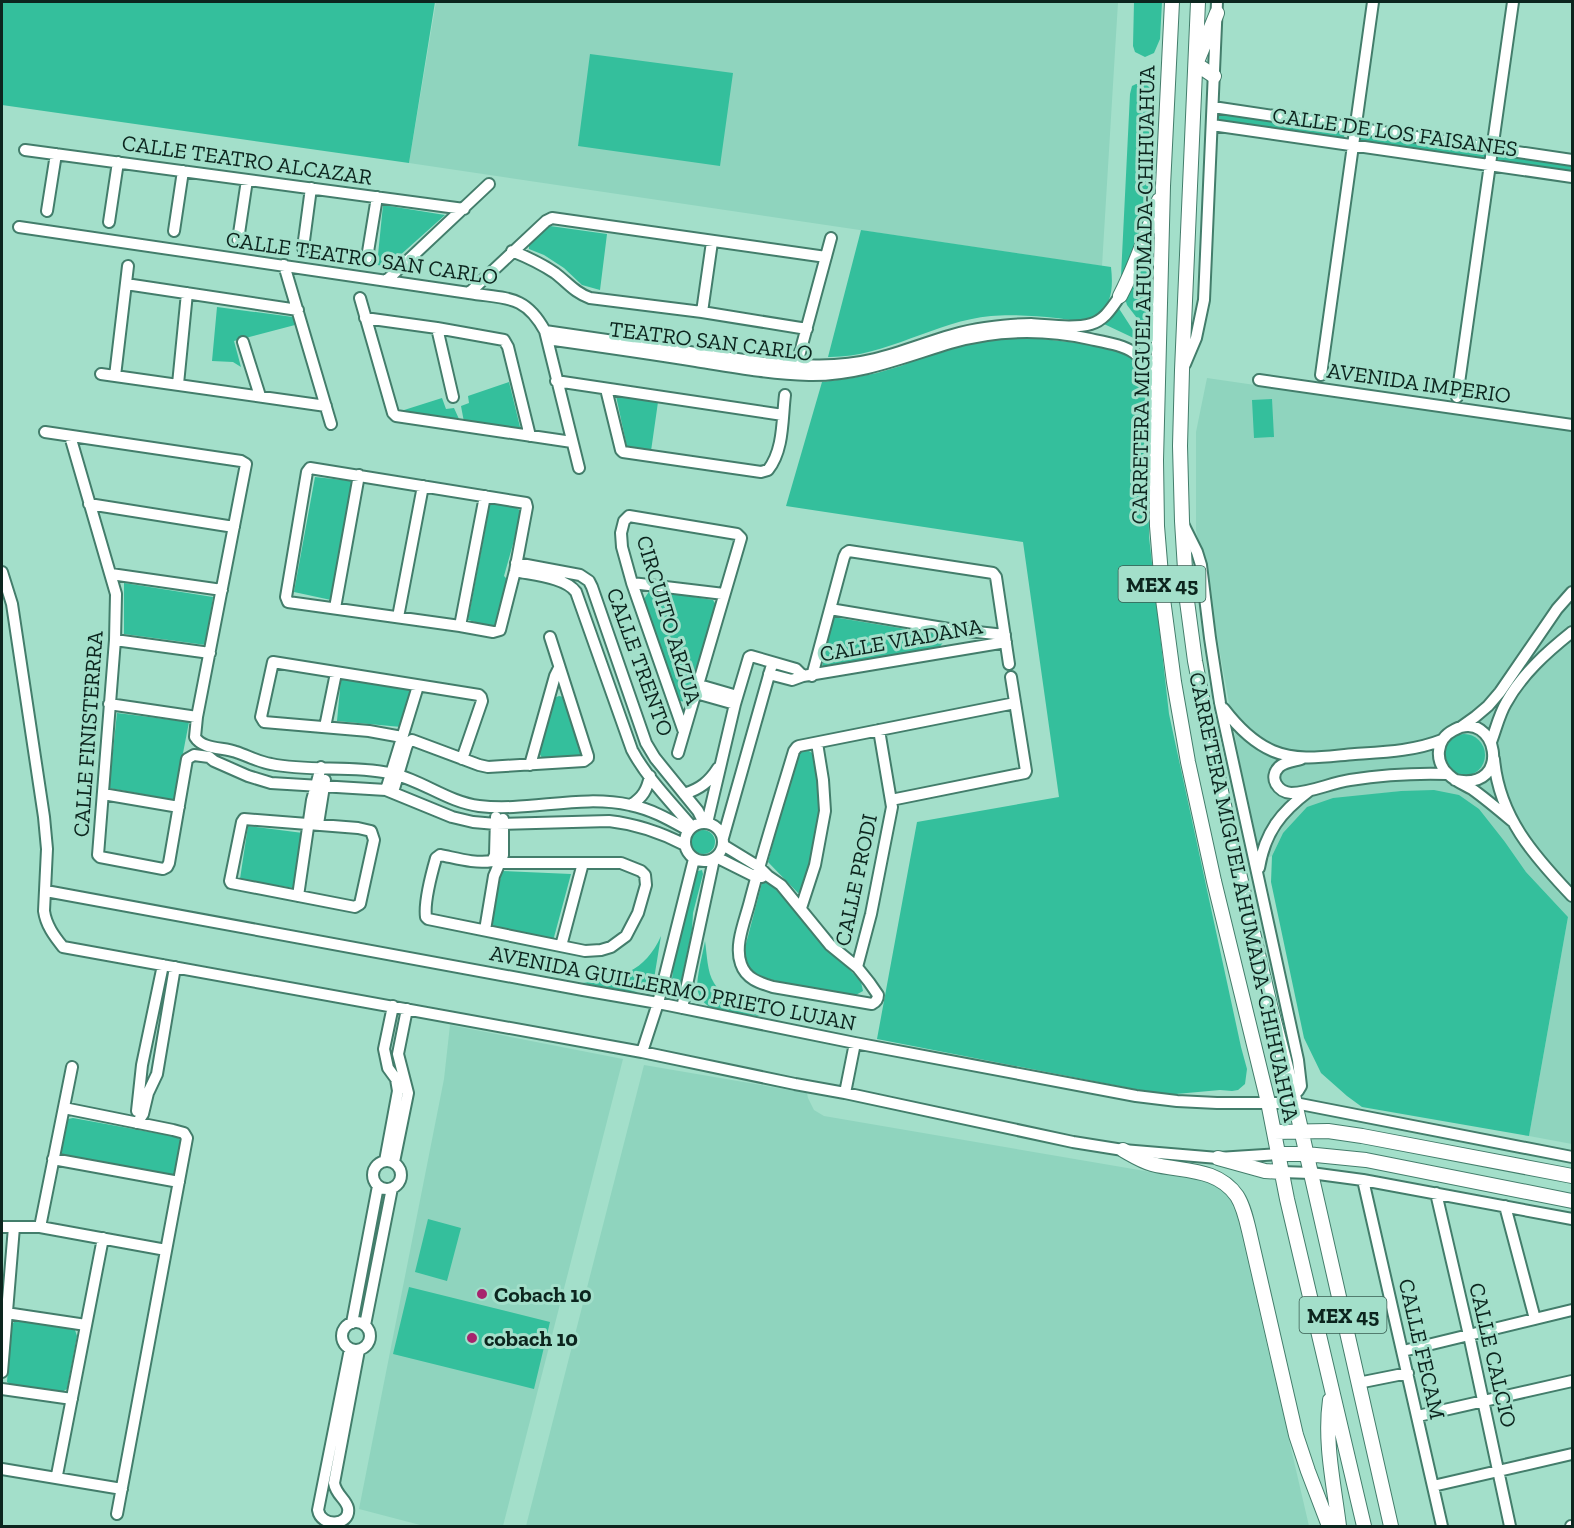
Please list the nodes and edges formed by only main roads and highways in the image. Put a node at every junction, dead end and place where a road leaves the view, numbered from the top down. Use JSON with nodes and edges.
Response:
{"nodes":[{"id":1,"x":1172,"y":2,"type":"edge"},
{"id":2,"x":1198,"y":2,"type":"edge"},
{"id":3,"x":1217,"y":7,"type":"edge"},
{"id":4,"x":1196,"y":64,"type":"junction"},
{"id":5,"x":1214,"y":76,"type":"road end"},
{"id":6,"x":1163,"y":186,"type":"junction"},
{"id":7,"x":1120,"y":296,"type":"road end"},
{"id":8,"x":1301,"y":1131,"type":"junction"},
{"id":9,"x":1274,"y":1132,"type":"junction"},
{"id":10,"x":1123,"y":1150,"type":"road end"},
{"id":11,"x":1278,"y":1154,"type":"junction"},
{"id":12,"x":1306,"y":1154,"type":"junction"},
{"id":13,"x":1218,"y":1158,"type":"road end"},
{"id":14,"x":1282,"y":1172,"type":"junction"},
{"id":15,"x":1572,"y":1176,"type":"edge"},
{"id":16,"x":1572,"y":1201,"type":"edge"},
{"id":17,"x":1331,"y":1389,"type":"junction"},
{"id":18,"x":1329,"y":1527,"type":"edge"},
{"id":19,"x":1339,"y":1527,"type":"edge"},
{"id":20,"x":1364,"y":1527,"type":"edge"},
{"id":21,"x":1392,"y":1527,"type":"edge"}],
"edges":[{"from":1,"to":6,"type":"main road","name":"CARRETERA MIGUEL AHUMADA-CHIHUAHUA","number":"MEX 45"},
{"from":2,"to":4,"type":"main road","number":"MEX 45"},
{"from":3,"to":4,"type":"main road"},
{"from":4,"to":5,"type":"main road"},
{"from":4,"to":8,"type":"main road","number":"MEX 45"},
{"from":6,"to":7,"type":"main road"},
{"from":6,"to":9,"type":"main road","name":"CARRETERA MIGUEL AHUMADA-CHIHUAHUA","number":"MEX 45"},
{"from":8,"to":9,"type":"main road"},
{"from":8,"to":12,"type":"main road","number":"MEX 45"},
{"from":8,"to":15,"type":"main road"},
{"from":9,"to":11,"type":"main road","name":"CARRETERA MIGUEL AHUMADA-CHIHUAHUA","number":"MEX 45"},
{"from":10,"to":18,"type":"main road"},
{"from":11,"to":12,"type":"main road"},
{"from":11,"to":14,"type":"main road","number":"MEX 45"},
{"from":12,"to":16,"type":"main road"},
{"from":12,"to":21,"type":"main road","number":"MEX 45"},
{"from":13,"to":14,"type":"main road"},
{"from":14,"to":17,"type":"main road","number":"MEX 45"},
{"from":17,"to":19,"type":"main road"},
{"from":17,"to":20,"type":"main road","number":"MEX 45"}]}
